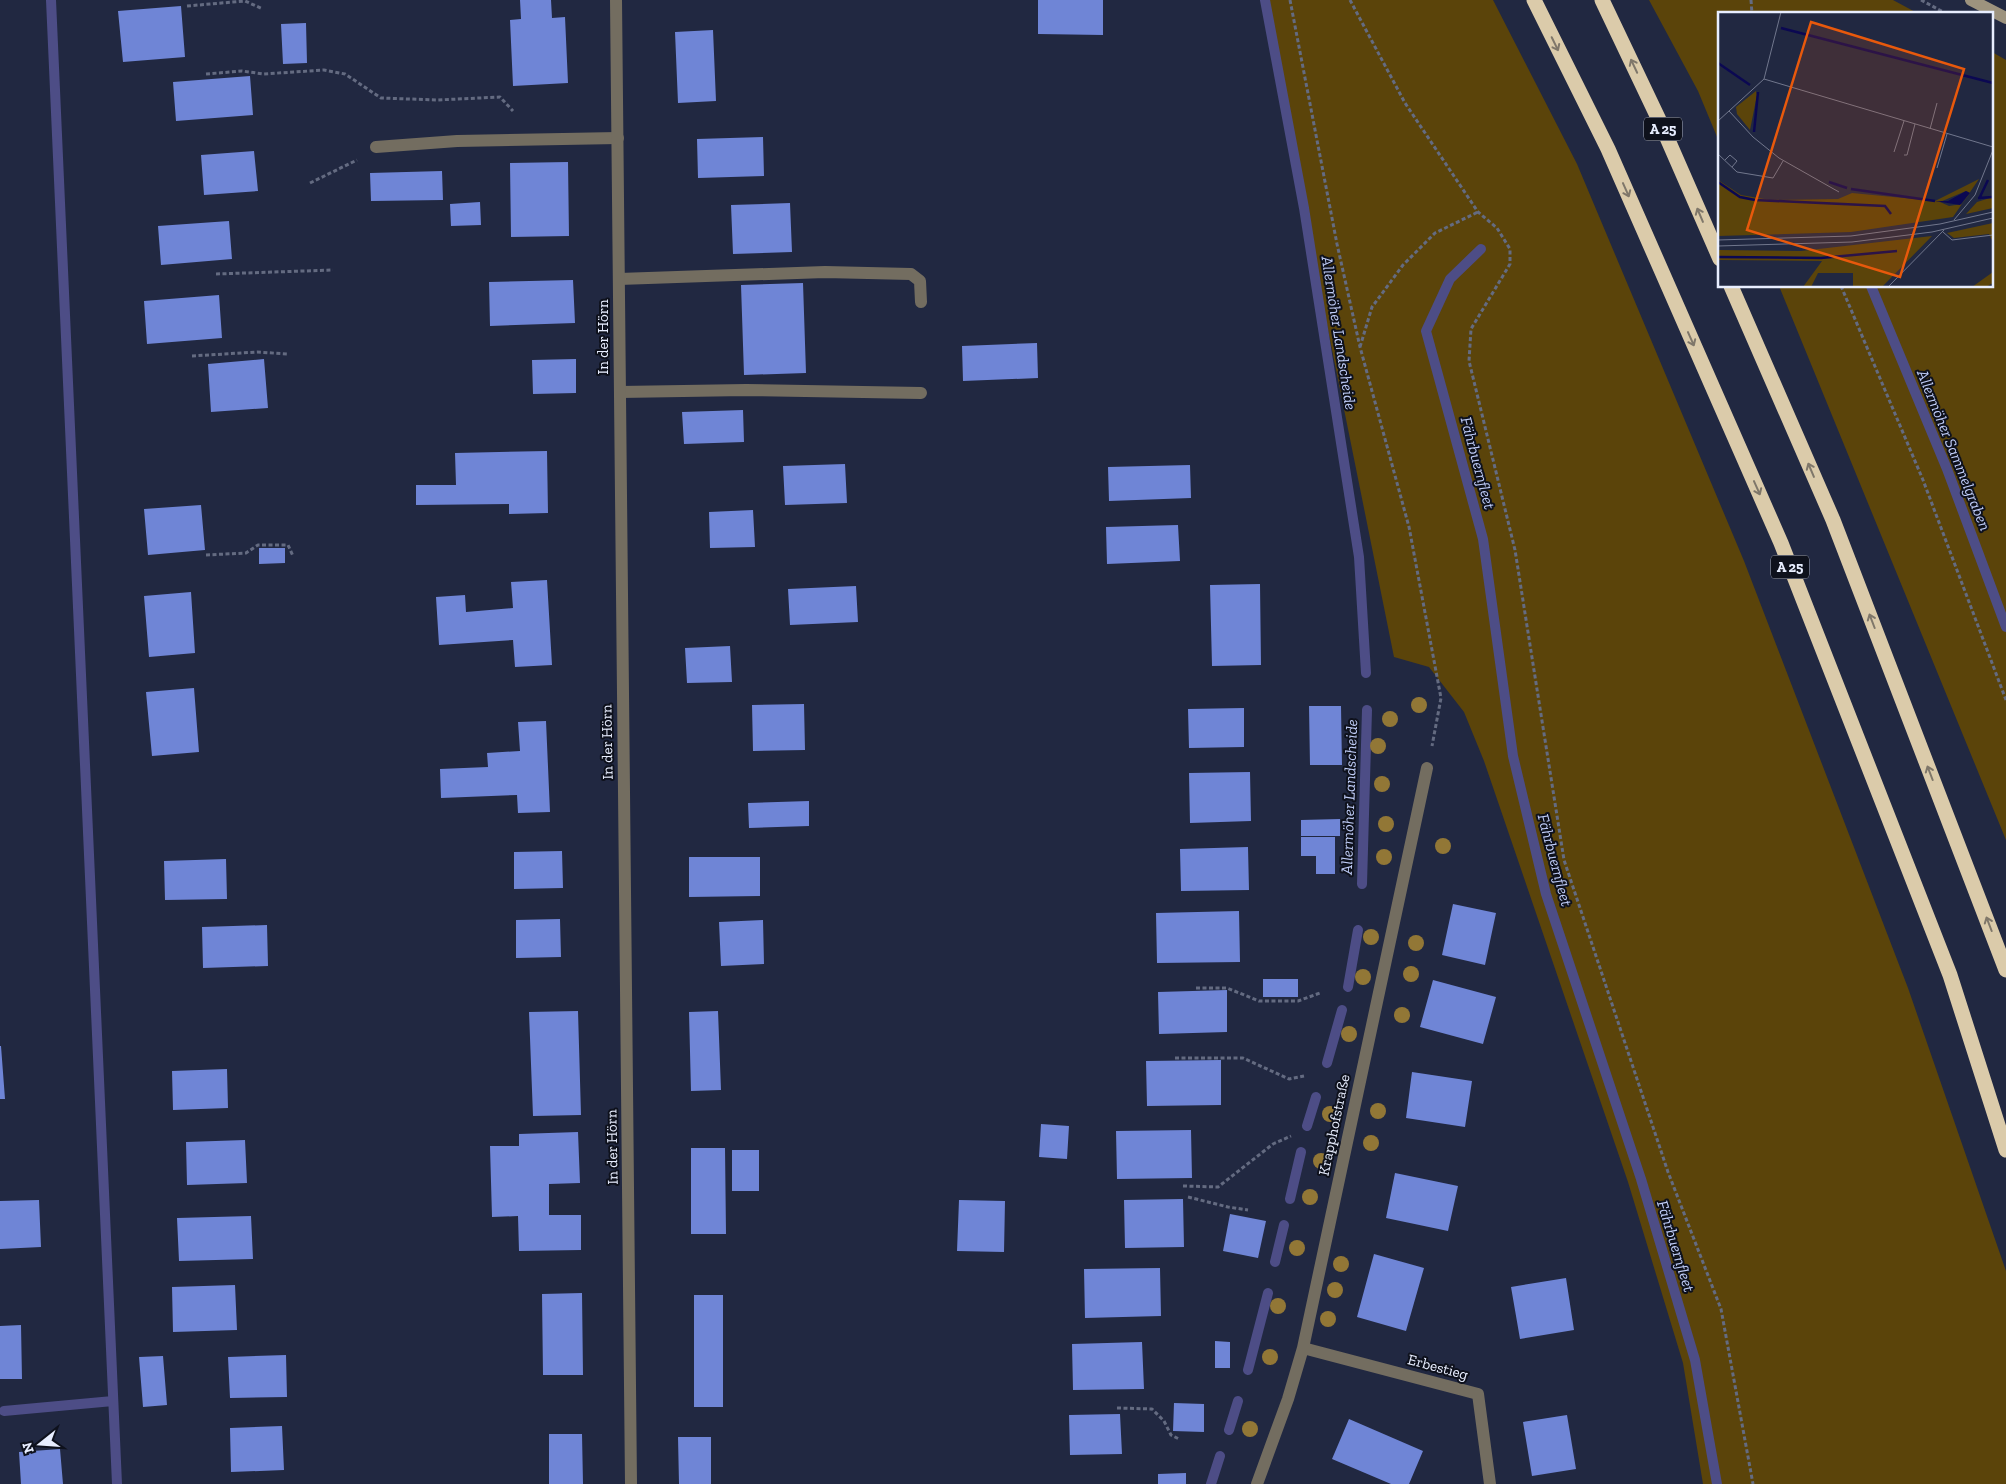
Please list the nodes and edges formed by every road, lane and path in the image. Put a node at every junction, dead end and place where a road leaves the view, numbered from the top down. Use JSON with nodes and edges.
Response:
{"nodes":[{"id":1,"x":616,"y":0,"type":"edge"},
{"id":2,"x":1290,"y":0,"type":"edge"},
{"id":3,"x":1350,"y":0,"type":"edge"},
{"id":4,"x":1534,"y":0,"type":"edge"},
{"id":5,"x":1602,"y":0,"type":"edge"},
{"id":6,"x":1920,"y":0,"type":"edge"},
{"id":7,"x":1971,"y":0,"type":"edge"},
{"id":8,"x":187,"y":6,"type":"dead end"},
{"id":9,"x":263,"y":9,"type":"dead end"},
{"id":10,"x":1943,"y":12,"type":"edge"},
{"id":11,"x":2006,"y":18,"type":"edge"},
{"id":12,"x":206,"y":74,"type":"dead end"},
{"id":13,"x":513,"y":111,"type":"dead end"},
{"id":14,"x":618,"y":138,"type":"junction"},
{"id":15,"x":376,"y":147,"type":"joint"},
{"id":16,"x":310,"y":183,"type":"dead end"},
{"id":17,"x":1478,"y":212,"type":"junction"},
{"id":18,"x":1718,"y":254,"type":"edge"},
{"id":19,"x":333,"y":270,"type":"dead end"},
{"id":20,"x":216,"y":274,"type":"dead end"},
{"id":21,"x":619,"y":279,"type":"junction"},
{"id":22,"x":1733,"y":288,"type":"edge"},
{"id":23,"x":1842,"y":288,"type":"edge"},
{"id":24,"x":921,"y":302,"type":"dead end"},
{"id":25,"x":1360,"y":347,"type":"junction"},
{"id":26,"x":287,"y":354,"type":"dead end"},
{"id":27,"x":192,"y":356,"type":"dead end"},
{"id":28,"x":620,"y":392,"type":"junction"},
{"id":29,"x":921,"y":393,"type":"dead end"},
{"id":30,"x":206,"y":555,"type":"dead end"},
{"id":31,"x":293,"y":556,"type":"dead end"},
{"id":32,"x":2006,"y":700,"type":"edge"},
{"id":33,"x":1427,"y":768,"type":"joint"},
{"id":34,"x":2006,"y":970,"type":"edge"},
{"id":35,"x":1196,"y":988,"type":"dead end"},
{"id":36,"x":1320,"y":993,"type":"dead end"},
{"id":37,"x":1175,"y":1058,"type":"dead end"},
{"id":38,"x":1304,"y":1076,"type":"dead end"},
{"id":39,"x":1291,"y":1136,"type":"dead end"},
{"id":40,"x":2006,"y":1150,"type":"edge"},
{"id":41,"x":1183,"y":1186,"type":"dead end"},
{"id":42,"x":1188,"y":1197,"type":"dead end"},
{"id":43,"x":1248,"y":1210,"type":"dead end"},
{"id":44,"x":1303,"y":1348,"type":"junction"},
{"id":45,"x":1117,"y":1408,"type":"dead end"},
{"id":46,"x":1179,"y":1439,"type":"dead end"},
{"id":47,"x":631,"y":1484,"type":"edge"},
{"id":48,"x":1257,"y":1484,"type":"edge"},
{"id":49,"x":1490,"y":1484,"type":"edge"},
{"id":50,"x":1754,"y":1484,"type":"edge"}],
"edges":[{"from":1,"to":14,"type":"street","name":"In der Hörn"},
{"from":2,"to":25,"type":"path"},
{"from":3,"to":17,"type":"path"},
{"from":4,"to":40,"type":"highway","number":"A 25","one_way":true},
{"from":18,"to":5,"type":"highway","number":"A 25","one_way":true},
{"from":6,"to":10,"type":"path"},
{"from":7,"to":11,"type":"street"},
{"from":8,"to":9,"type":"path"},
{"from":12,"to":13,"type":"path"},
{"from":14,"to":15,"type":"street"},
{"from":14,"to":21,"type":"street","name":"In der Hörn"},
{"from":15,"to":16,"type":"path"},
{"from":17,"to":25,"type":"path"},
{"from":17,"to":50,"type":"path"},
{"from":19,"to":20,"type":"path"},
{"from":21,"to":24,"type":"street"},
{"from":21,"to":28,"type":"street","name":"In der Hörn"},
{"from":34,"to":22,"type":"highway","one_way":true},
{"from":23,"to":32,"type":"path"},
{"from":25,"to":33,"type":"path"},
{"from":26,"to":27,"type":"path"},
{"from":28,"to":29,"type":"street"},
{"from":28,"to":47,"type":"street","name":"In der Hörn"},
{"from":30,"to":31,"type":"path"},
{"from":33,"to":44,"type":"street","name":"Krapphofstraße"},
{"from":35,"to":36,"type":"path"},
{"from":37,"to":38,"type":"path"},
{"from":39,"to":41,"type":"path"},
{"from":42,"to":43,"type":"path"},
{"from":44,"to":48,"type":"street","name":"Krapphofstraße"},
{"from":44,"to":49,"type":"street","name":"Erbestieg"},
{"from":45,"to":46,"type":"path"}]}
